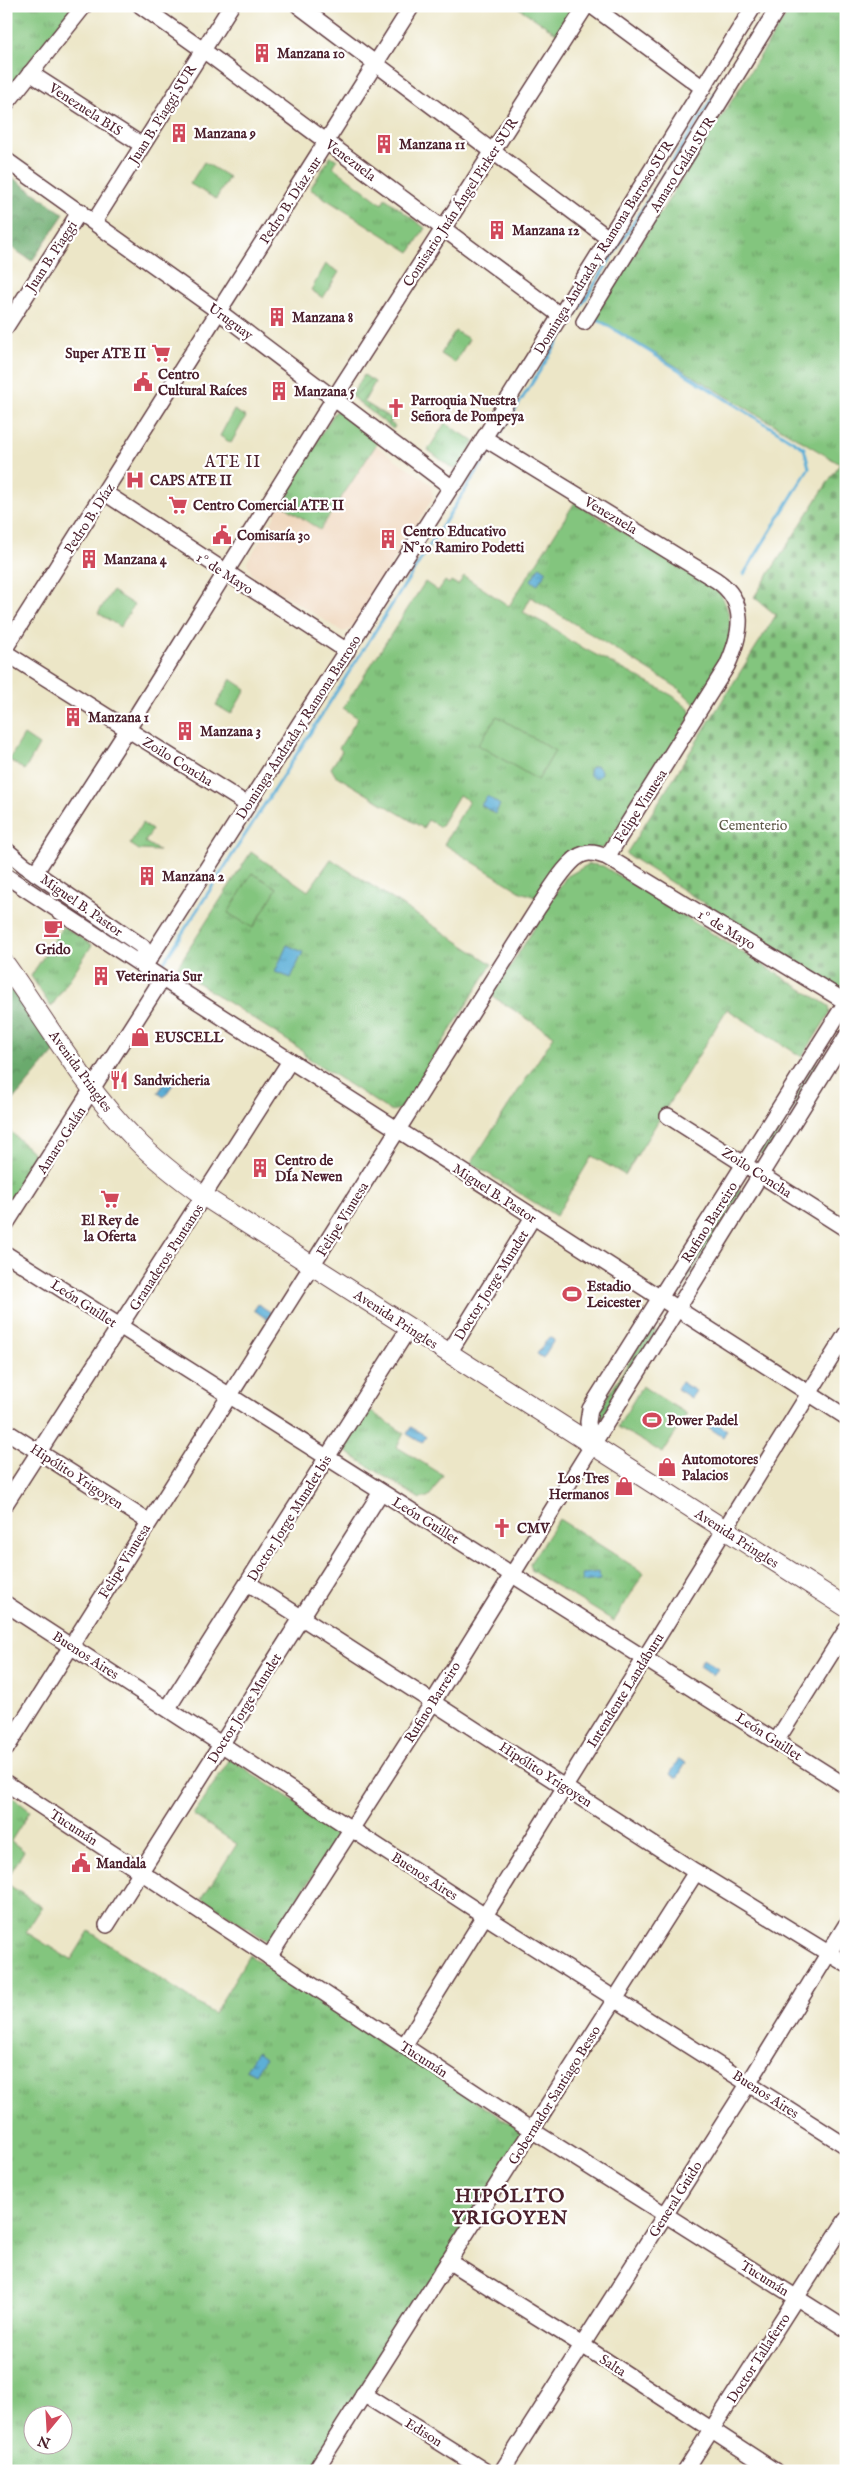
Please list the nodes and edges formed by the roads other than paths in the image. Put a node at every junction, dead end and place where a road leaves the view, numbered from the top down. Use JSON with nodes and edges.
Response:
{"nodes":[{"id":1,"x":84,"y":6,"type":"edge"},
{"id":2,"x":141,"y":6,"type":"edge"},
{"id":3,"x":231,"y":6,"type":"edge"},
{"id":4,"x":299,"y":6,"type":"edge"},
{"id":5,"x":412,"y":6,"type":"edge"},
{"id":6,"x":586,"y":6,"type":"edge"},
{"id":7,"x":592,"y":6,"type":"edge"},
{"id":8,"x":754,"y":6,"type":"edge"},
{"id":9,"x":779,"y":6,"type":"edge"},
{"id":10,"x":203,"y":50,"type":"junction"},
{"id":11,"x":376,"y":62,"type":"junction"},
{"id":12,"x":30,"y":73,"type":"junction"},
{"id":13,"x":703,"y":88,"type":"junction"},
{"id":14,"x":7,"y":103,"type":"edge"},
{"id":15,"x":327,"y":142,"type":"junction"},
{"id":16,"x":142,"y":145,"type":"junction"},
{"id":17,"x":492,"y":151,"type":"junction"},
{"id":18,"x":6,"y":160,"type":"edge"},
{"id":19,"x":80,"y":211,"type":"junction"},
{"id":20,"x":94,"y":222,"type":"junction"},
{"id":21,"x":442,"y":229,"type":"junction"},
{"id":22,"x":608,"y":238,"type":"junction"},
{"id":23,"x":218,"y":311,"type":"junction"},
{"id":24,"x":561,"y":316,"type":"junction"},
{"id":25,"x":584,"y":322,"type":"dead end"},
{"id":26,"x":6,"y":327,"type":"edge"},
{"id":27,"x":335,"y":398,"type":"junction"},
{"id":28,"x":484,"y":438,"type":"junction"},
{"id":29,"x":451,"y":487,"type":"junction"},
{"id":30,"x":106,"y":493,"type":"junction"},
{"id":31,"x":225,"y":573,"type":"junction"},
{"id":32,"x":722,"y":584,"type":"joint"},
{"id":33,"x":6,"y":647,"type":"edge"},
{"id":34,"x":346,"y":651,"type":"junction"},
{"id":35,"x":6,"y":653,"type":"edge"},
{"id":36,"x":128,"y":730,"type":"junction"},
{"id":37,"x":248,"y":805,"type":"junction"},
{"id":38,"x":6,"y":850,"type":"edge"},
{"id":39,"x":608,"y":857,"type":"junction"},
{"id":40,"x":35,"y":873,"type":"junction"},
{"id":41,"x":6,"y":876,"type":"edge"},
{"id":42,"x":6,"y":965,"type":"edge"},
{"id":43,"x":144,"y":967,"type":"junction"},
{"id":44,"x":162,"y":979,"type":"junction"},
{"id":45,"x":846,"y":1002,"type":"edge"},
{"id":46,"x":825,"y":1036,"type":"junction"},
{"id":47,"x":844,"y":1043,"type":"edge"},
{"id":48,"x":290,"y":1061,"type":"junction"},
{"id":49,"x":93,"y":1090,"type":"junction"},
{"id":50,"x":668,"y":1116,"type":"dead end"},
{"id":51,"x":397,"y":1130,"type":"junction"},
{"id":52,"x":745,"y":1164,"type":"junction"},
{"id":53,"x":760,"y":1174,"type":"junction"},
{"id":54,"x":205,"y":1197,"type":"junction"},
{"id":55,"x":533,"y":1217,"type":"junction"},
{"id":56,"x":6,"y":1224,"type":"edge"},
{"id":57,"x":846,"y":1229,"type":"edge"},
{"id":58,"x":6,"y":1254,"type":"edge"},
{"id":59,"x":312,"y":1266,"type":"junction"},
{"id":60,"x":661,"y":1299,"type":"junction"},
{"id":61,"x":677,"y":1308,"type":"junction"},
{"id":62,"x":120,"y":1326,"type":"junction"},
{"id":63,"x":409,"y":1328,"type":"junction"},
{"id":64,"x":846,"y":1334,"type":"edge"},
{"id":65,"x":449,"y":1353,"type":"junction"},
{"id":66,"x":809,"y":1393,"type":"junction"},
{"id":67,"x":228,"y":1395,"type":"junction"},
{"id":68,"x":846,"y":1417,"type":"edge"},
{"id":69,"x":6,"y":1430,"type":"edge"},
{"id":70,"x":591,"y":1445,"type":"junction"},
{"id":71,"x":39,"y":1452,"type":"junction"},
{"id":72,"x":327,"y":1458,"type":"junction"},
{"id":73,"x":380,"y":1492,"type":"junction"},
{"id":74,"x":6,"y":1502,"type":"edge"},
{"id":75,"x":149,"y":1522,"type":"junction"},
{"id":76,"x":725,"y":1530,"type":"junction"},
{"id":77,"x":511,"y":1574,"type":"junction"},
{"id":78,"x":248,"y":1583,"type":"junction"},
{"id":79,"x":6,"y":1604,"type":"edge"},
{"id":80,"x":846,"y":1608,"type":"edge"},
{"id":81,"x":302,"y":1617,"type":"junction"},
{"id":82,"x":846,"y":1630,"type":"edge"},
{"id":83,"x":70,"y":1646,"type":"junction"},
{"id":84,"x":645,"y":1658,"type":"junction"},
{"id":85,"x":433,"y":1702,"type":"junction"},
{"id":86,"x":168,"y":1708,"type":"junction"},
{"id":87,"x":776,"y":1740,"type":"junction"},
{"id":88,"x":222,"y":1743,"type":"junction"},
{"id":89,"x":6,"y":1749,"type":"edge"},
{"id":90,"x":6,"y":1783,"type":"edge"},
{"id":91,"x":846,"y":1786,"type":"edge"},
{"id":92,"x":566,"y":1787,"type":"junction"},
{"id":93,"x":352,"y":1828,"type":"junction"},
{"id":94,"x":141,"y":1871,"type":"junction"},
{"id":95,"x":696,"y":1872,"type":"junction"},
{"id":96,"x":486,"y":1916,"type":"junction"},
{"id":97,"x":107,"y":1924,"type":"dead end"},
{"id":98,"x":846,"y":1925,"type":"edge"},
{"id":99,"x":828,"y":1953,"type":"junction"},
{"id":100,"x":269,"y":1957,"type":"junction"},
{"id":101,"x":846,"y":1964,"type":"edge"},
{"id":102,"x":615,"y":1998,"type":"junction"},
{"id":103,"x":404,"y":2046,"type":"junction"},
{"id":104,"x":749,"y":2083,"type":"junction"},
{"id":105,"x":533,"y":2131,"type":"junction"},
{"id":106,"x":846,"y":2146,"type":"edge"},
{"id":107,"x":665,"y":2214,"type":"junction"},
{"id":108,"x":846,"y":2220,"type":"edge"},
{"id":109,"x":448,"y":2261,"type":"junction"},
{"id":110,"x":797,"y":2298,"type":"junction"},
{"id":111,"x":846,"y":2329,"type":"edge"},
{"id":112,"x":582,"y":2345,"type":"junction"},
{"id":113,"x":363,"y":2394,"type":"junction"},
{"id":114,"x":712,"y":2429,"type":"junction"},
{"id":115,"x":315,"y":2471,"type":"edge"},
{"id":116,"x":485,"y":2471,"type":"edge"},
{"id":117,"x":502,"y":2471,"type":"edge"},
{"id":118,"x":685,"y":2471,"type":"edge"},
{"id":119,"x":775,"y":2471,"type":"edge"}],
"edges":[{"from":1,"to":12,"type":"street"},
{"from":2,"to":10,"type":"street","name":"Venezuela"},
{"from":3,"to":10,"type":"street","name":"Juan B. Piaggi SUR"},
{"from":4,"to":11,"type":"street"},
{"from":5,"to":11,"type":"street"},
{"from":6,"to":17,"type":"street","name":"Comisario Juán Ángel Pirker SUR"},
{"from":7,"to":13,"type":"street"},
{"from":8,"to":13,"type":"street","name":"Dominga Andrada y Ramona Barroso SUR"},
{"from":9,"to":25,"type":"street","name":"Amaro Galán SUR"},
{"from":10,"to":15,"type":"street","name":"Venezuela"},
{"from":10,"to":16,"type":"street","name":"Juan B. Piaggi SUR"},
{"from":11,"to":15,"type":"street","name":"Pedro B. Díaz sur"},
{"from":11,"to":17,"type":"street"},
{"from":12,"to":14,"type":"street"},
{"from":12,"to":16,"type":"street","name":"Venezuela BIS"},
{"from":13,"to":22,"type":"street","name":"Dominga Andrada y Ramona Barroso SUR"},
{"from":15,"to":21,"type":"street","name":"Venezuela"},
{"from":15,"to":23,"type":"street","name":"Pedro B. Díaz sur"},
{"from":16,"to":20,"type":"street","name":"Juan B. Piaggi SUR"},
{"from":17,"to":21,"type":"street","name":"Comisario Juán Ángel Pirker SUR"},
{"from":17,"to":22,"type":"street"},
{"from":18,"to":19,"type":"street","name":"Uruguay"},
{"from":19,"to":20,"type":"street","name":"Uruguay"},
{"from":19,"to":26,"type":"street","name":"Juan B. Piaggi"},
{"from":20,"to":23,"type":"street","name":"Uruguay"},
{"from":21,"to":24,"type":"street","name":"Venezuela"},
{"from":21,"to":27,"type":"street","name":"Comisario Juán Ángel Pirker SUR"},
{"from":22,"to":24,"type":"street","name":"Dominga Andrada y Ramona Barroso SUR"},
{"from":23,"to":27,"type":"street","name":"Uruguay"},
{"from":23,"to":30,"type":"street","name":"Pedro B. Díaz"},
{"from":24,"to":28,"type":"street","name":"Dominga Andrada y Ramona Barroso SUR"},
{"from":27,"to":29,"type":"street","name":"Uruguay"},
{"from":27,"to":31,"type":"street","name":"Comisario Juán Ángel Pirker SUR"},
{"from":28,"to":29,"type":"street","name":"Dominga Andrada y Ramona Barroso SUR"},
{"from":28,"to":32,"type":"street","name":"Venezuela"},
{"from":29,"to":34,"type":"street","name":"Dominga Andrada y Ramona Barroso"},
{"from":30,"to":31,"type":"street","name":"1º de Mayo"},
{"from":30,"to":33,"type":"street","name":"Pedro B. Díaz"},
{"from":31,"to":34,"type":"street","name":"1º de Mayo"},
{"from":31,"to":36,"type":"street","name":"Comisario Juán Ángel Pirker SUR"},
{"from":32,"to":39,"type":"street","name":"Felipe Vinuesa"},
{"from":34,"to":37,"type":"street","name":"Dominga Andrada y Ramona Barroso"},
{"from":35,"to":36,"type":"street","name":"Zoilo Concha"},
{"from":36,"to":37,"type":"street","name":"Zoilo Concha"},
{"from":36,"to":40,"type":"street","name":"Comisario Juán Ángel Pirker SUR"},
{"from":37,"to":43,"type":"street","name":"Dominga Andrada y Ramona Barroso"},
{"from":38,"to":40,"type":"street","name":"Miguel B. Pastor"},
{"from":39,"to":45,"type":"street","name":"1º de Mayo"},
{"from":39,"to":51,"type":"street","name":"Felipe Vinuesa"},
{"from":40,"to":43,"type":"street","name":"Miguel B. Pastor"},
{"from":41,"to":43,"type":"street","name":"Miguel B. Pastor"},
{"from":42,"to":49,"type":"main road","name":"Avenida Pringles"},
{"from":43,"to":44,"type":"street","name":"Miguel B. Pastor"},
{"from":44,"to":48,"type":"street","name":"Miguel B. Pastor"},
{"from":44,"to":49,"type":"street","name":"Amaro Galán"},
{"from":45,"to":46,"type":"street","name":"Rufino Barreiro"},
{"from":46,"to":47,"type":"street"},
{"from":46,"to":52,"type":"street","name":"Rufino Barreiro"},
{"from":47,"to":53,"type":"street","name":"Rufino Barreiro"},
{"from":48,"to":51,"type":"street","name":"Miguel B. Pastor"},
{"from":48,"to":54,"type":"street","name":"Granaderos Puntanos"},
{"from":49,"to":54,"type":"main road","name":"Avenida Pringles"},
{"from":49,"to":56,"type":"street","name":"Amaro Galán"},
{"from":50,"to":52,"type":"street","name":"Zoilo Concha"},
{"from":51,"to":55,"type":"street","name":"Miguel B. Pastor"},
{"from":51,"to":59,"type":"street","name":"Felipe Vinuesa"},
{"from":52,"to":53,"type":"street","name":"Zoilo Concha"},
{"from":52,"to":60,"type":"street","name":"Rufino Barreiro"},
{"from":53,"to":57,"type":"street","name":"Zoilo Concha"},
{"from":53,"to":61,"type":"street","name":"Rufino Barreiro"},
{"from":54,"to":59,"type":"main road","name":"Avenida Pringles"},
{"from":54,"to":62,"type":"street","name":"Granaderos Puntanos"},
{"from":55,"to":60,"type":"street","name":"Miguel B. Pastor"},
{"from":55,"to":65,"type":"street","name":"Doctor Jorge Mundet"},
{"from":58,"to":62,"type":"street","name":"León Guillet"},
{"from":59,"to":63,"type":"main road","name":"Avenida Pringles"},
{"from":59,"to":67,"type":"street","name":"Felipe Vinuesa"},
{"from":60,"to":61,"type":"street","name":"Miguel B. Pastor"},
{"from":60,"to":70,"type":"street","name":"Rufino Barreiro"},
{"from":61,"to":66,"type":"street","name":"Miguel B. Pastor"},
{"from":61,"to":70,"type":"street","name":"Rufino Barreiro"},
{"from":62,"to":67,"type":"street","name":"León Guillet"},
{"from":62,"to":71,"type":"street","name":"Granaderos Puntanos"},
{"from":63,"to":65,"type":"main road","name":"Avenida Pringles"},
{"from":63,"to":72,"type":"street","name":"Doctor Jorge Mundet bis"},
{"from":64,"to":66,"type":"street","name":"Intendente Landáburu"},
{"from":65,"to":70,"type":"main road","name":"Avenida Pringles"},
{"from":66,"to":68,"type":"street","name":"Miguel B. Pastor"},
{"from":66,"to":76,"type":"street","name":"Intendente Landáburu"},
{"from":67,"to":72,"type":"street","name":"León Guillet"},
{"from":67,"to":75,"type":"street","name":"Felipe Vinuesa"},
{"from":69,"to":71,"type":"street","name":"Hipólito Yrigoyen"},
{"from":70,"to":76,"type":"main road","name":"Avenida Pringles"},
{"from":70,"to":77,"type":"street","name":"Rufino Barreiro"},
{"from":71,"to":74,"type":"street","name":"Granaderos Puntanos"},
{"from":71,"to":75,"type":"street","name":"Hipólito Yrigoyen"},
{"from":72,"to":73,"type":"street","name":"León Guillet"},
{"from":72,"to":78,"type":"street","name":"Doctor Jorge Mundet bis"},
{"from":73,"to":77,"type":"street","name":"León Guillet"},
{"from":73,"to":81,"type":"street","name":"Doctor Jorge Mundet"},
{"from":75,"to":83,"type":"street","name":"Felipe Vinuesa"},
{"from":76,"to":80,"type":"main road","name":"Avenida Pringles"},
{"from":76,"to":84,"type":"street","name":"Intendente Landáburu"},
{"from":77,"to":84,"type":"street","name":"León Guillet"},
{"from":77,"to":85,"type":"street","name":"Rufino Barreiro"},
{"from":78,"to":81,"type":"street","name":"Hipólito Yrigoyen"},
{"from":78,"to":86,"type":"street","name":"Doctor Jorge Mundet bis"},
{"from":79,"to":83,"type":"street","name":"Buenos Aires"},
{"from":81,"to":85,"type":"street","name":"Hipólito Yrigoyen"},
{"from":81,"to":88,"type":"street","name":"Doctor Jorge Mundet"},
{"from":82,"to":87,"type":"street"},
{"from":83,"to":86,"type":"street","name":"Buenos Aires"},
{"from":83,"to":89,"type":"street","name":"Felipe Vinuesa"},
{"from":84,"to":87,"type":"street","name":"León Guillet"},
{"from":84,"to":92,"type":"street","name":"Intendente Landáburu"},
{"from":85,"to":92,"type":"street","name":"Hipólito Yrigoyen"},
{"from":85,"to":93,"type":"street","name":"Rufino Barreiro"},
{"from":86,"to":88,"type":"street","name":"Buenos Aires"},
{"from":87,"to":91,"type":"street","name":"León Guillet"},
{"from":88,"to":93,"type":"street","name":"Buenos Aires"},
{"from":88,"to":94,"type":"street","name":"Doctor Jorge Mundet"},
{"from":90,"to":94,"type":"street","name":"Tucumán"},
{"from":92,"to":95,"type":"street","name":"Hipólito Yrigoyen"},
{"from":92,"to":96,"type":"street","name":"Intendente Landáburu"},
{"from":93,"to":96,"type":"street","name":"Buenos Aires"},
{"from":93,"to":100,"type":"street","name":"Rufino Barreiro"},
{"from":94,"to":97,"type":"street","name":"Doctor Jorge Mundet"},
{"from":94,"to":100,"type":"street","name":"Tucumán"},
{"from":95,"to":99,"type":"street","name":"Hipólito Yrigoyen"},
{"from":95,"to":102,"type":"street","name":"Gobernador Santiago Besso"},
{"from":96,"to":102,"type":"street","name":"Buenos Aires"},
{"from":96,"to":103,"type":"street","name":"Intendente Landáburu"},
{"from":98,"to":99,"type":"street","name":"General Guido"},
{"from":99,"to":101,"type":"street","name":"Hipólito Yrigoyen"},
{"from":99,"to":104,"type":"street","name":"General Guido"},
{"from":100,"to":103,"type":"street","name":"Tucumán"},
{"from":102,"to":104,"type":"street","name":"Buenos Aires"},
{"from":102,"to":105,"type":"street","name":"Gobernador Santiago Besso"},
{"from":103,"to":105,"type":"street","name":"Tucumán"},
{"from":104,"to":106,"type":"street","name":"Buenos Aires"},
{"from":104,"to":107,"type":"street","name":"General Guido"},
{"from":105,"to":107,"type":"street","name":"Tucumán"},
{"from":105,"to":109,"type":"street","name":"Gobernador Santiago Besso"},
{"from":107,"to":110,"type":"street","name":"Tucumán"},
{"from":107,"to":112,"type":"street","name":"General Guido"},
{"from":108,"to":110,"type":"street","name":"Doctor Tallaferro"},
{"from":109,"to":112,"type":"street","name":"Salta"},
{"from":109,"to":113,"type":"street","name":"Gobernador Santiago Besso"},
{"from":110,"to":111,"type":"street","name":"Tucumán"},
{"from":110,"to":114,"type":"street","name":"Doctor Tallaferro"},
{"from":112,"to":114,"type":"street","name":"Salta"},
{"from":112,"to":117,"type":"street","name":"General Guido"},
{"from":113,"to":115,"type":"street","name":"Gobernador Santiago Besso"},
{"from":113,"to":116,"type":"street","name":"Edison"},
{"from":114,"to":118,"type":"street","name":"Doctor Tallaferro"},
{"from":114,"to":119,"type":"street","name":"Salta"}]}
